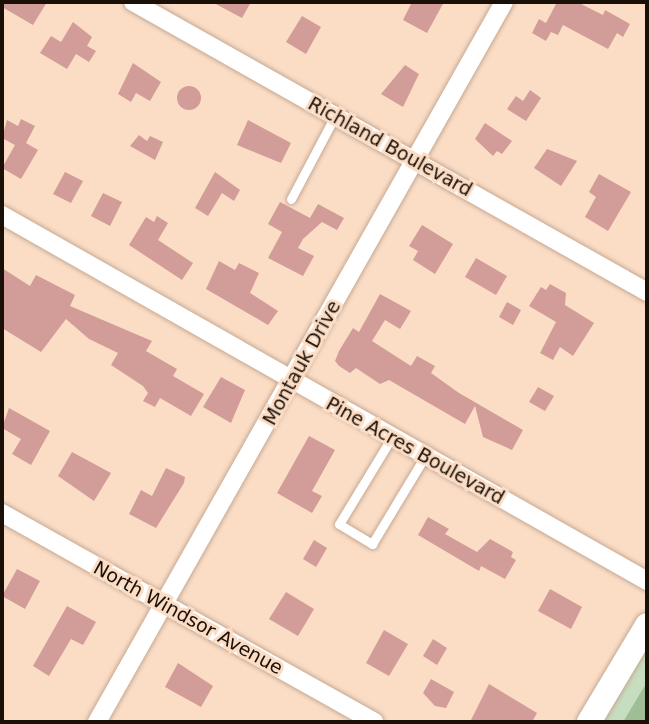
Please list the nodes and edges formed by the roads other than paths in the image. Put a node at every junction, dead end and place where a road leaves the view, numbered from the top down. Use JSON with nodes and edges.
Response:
{"nodes":[{"id":1,"x":133,"y":2,"type":"edge"},
{"id":2,"x":503,"y":2,"type":"edge"},
{"id":3,"x":335,"y":116,"type":"junction"},
{"id":4,"x":414,"y":161,"type":"junction"},
{"id":5,"x":291,"y":199,"type":"dead end"},
{"id":6,"x":2,"y":215,"type":"edge"},
{"id":7,"x":647,"y":292,"type":"edge"},
{"id":8,"x":292,"y":381,"type":"junction"},
{"id":9,"x":392,"y":438,"type":"junction"},
{"id":10,"x":425,"y":456,"type":"junction"},
{"id":11,"x":2,"y":513,"type":"edge"},
{"id":12,"x":647,"y":581,"type":"edge"},
{"id":13,"x":162,"y":604,"type":"junction"},
{"id":14,"x":647,"y":625,"type":"edge"},
{"id":15,"x":97,"y":722,"type":"edge"},
{"id":16,"x":374,"y":722,"type":"edge"},
{"id":17,"x":589,"y":722,"type":"edge"}],
"edges":[{"from":1,"to":3,"type":"street","name":"Richland Boulevard"},
{"from":2,"to":4,"type":"street","name":"Montauk Drive"},
{"from":3,"to":4,"type":"street","name":"Richland Boulevard"},
{"from":3,"to":5,"type":"lane"},
{"from":4,"to":7,"type":"street","name":"Richland Boulevard"},
{"from":4,"to":8,"type":"street","name":"Montauk Drive"},
{"from":6,"to":8,"type":"street","name":"Pine Acres Boulevard"},
{"from":8,"to":9,"type":"street","name":"Pine Acres Boulevard"},
{"from":8,"to":13,"type":"street","name":"Montauk Drive"},
{"from":9,"to":10,"type":"street","name":"Pine Acres Boulevard"},
{"from":9,"to":10,"type":"lane"},
{"from":10,"to":12,"type":"street","name":"Pine Acres Boulevard"},
{"from":11,"to":13,"type":"street","name":"North Windsor Avenue"},
{"from":13,"to":15,"type":"street","name":"Montauk Drive"},
{"from":13,"to":16,"type":"street","name":"North Windsor Avenue"},
{"from":14,"to":17,"type":"main road"}]}
